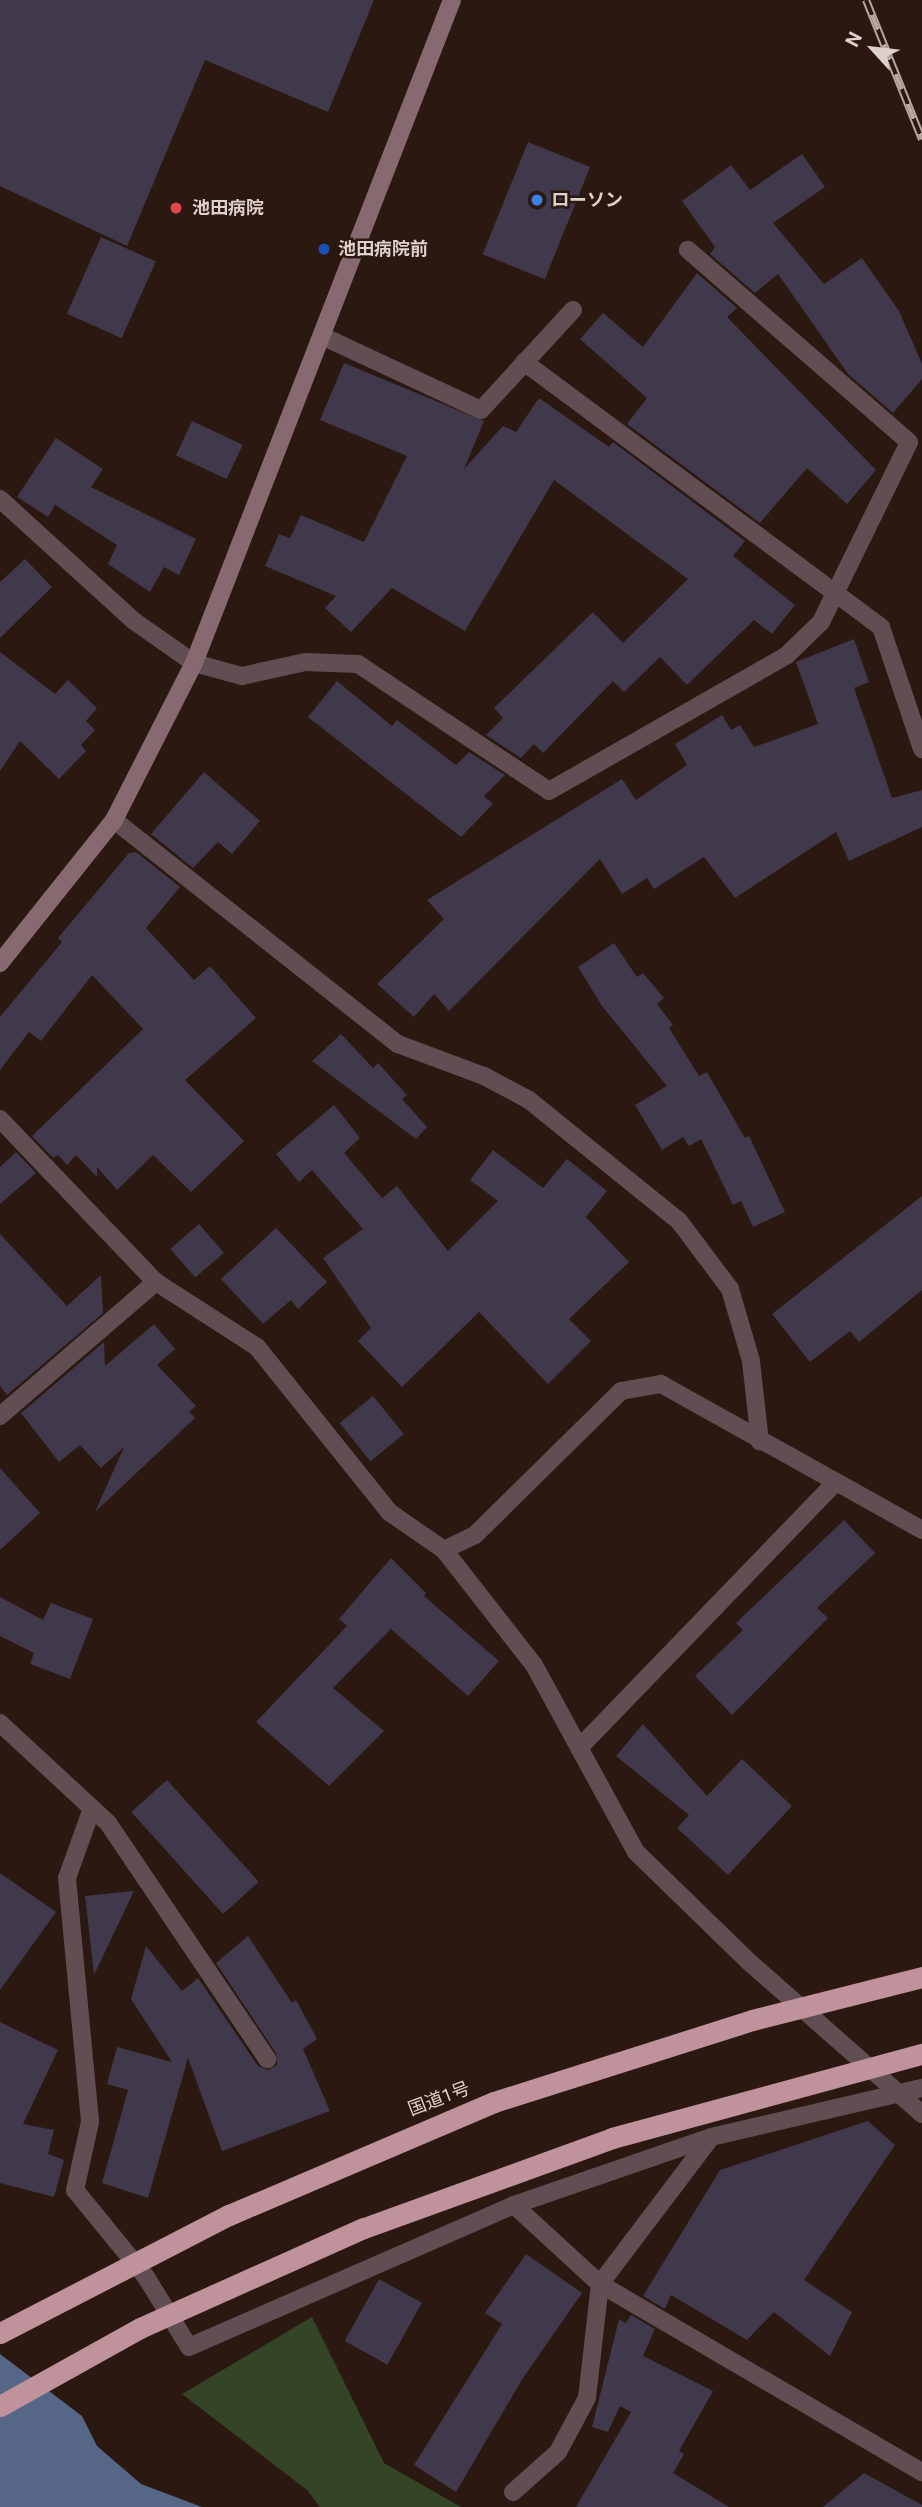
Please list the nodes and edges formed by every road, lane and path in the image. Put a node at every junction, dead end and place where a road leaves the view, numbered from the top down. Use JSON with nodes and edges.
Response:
{"nodes":[{"id":1,"x":452,"y":0,"type":"edge"},
{"id":2,"x":688,"y":250,"type":"dead end"},
{"id":3,"x":573,"y":310,"type":"dead end"},
{"id":4,"x":323,"y":336,"type":"junction"},
{"id":5,"x":524,"y":362,"type":"junction"},
{"id":6,"x":0,"y":499,"type":"edge"},
{"id":7,"x":836,"y":593,"type":"junction"},
{"id":8,"x":194,"y":663,"type":"junction"},
{"id":9,"x":922,"y":749,"type":"edge"},
{"id":10,"x":114,"y":820,"type":"junction"},
{"id":11,"x":0,"y":963,"type":"edge"},
{"id":12,"x":0,"y":1119,"type":"edge"},
{"id":13,"x":156,"y":1282,"type":"junction"},
{"id":14,"x":0,"y":1416,"type":"edge"},
{"id":15,"x":760,"y":1443,"type":"junction"},
{"id":16,"x":835,"y":1483,"type":"junction"},
{"id":17,"x":922,"y":1530,"type":"edge"},
{"id":18,"x":444,"y":1550,"type":"junction"},
{"id":19,"x":0,"y":1723,"type":"edge"},
{"id":20,"x":579,"y":1748,"type":"junction"},
{"id":21,"x":91,"y":1811,"type":"junction"},
{"id":22,"x":922,"y":1978,"type":"edge"},
{"id":23,"x":922,"y":2054,"type":"edge"},
{"id":24,"x":267,"y":2059,"type":"dead end"},
{"id":25,"x":922,"y":2088,"type":"edge"},
{"id":26,"x":899,"y":2093,"type":"junction"},
{"id":27,"x":922,"y":2114,"type":"edge"},
{"id":28,"x":711,"y":2137,"type":"junction"},
{"id":29,"x":514,"y":2205,"type":"junction"},
{"id":30,"x":600,"y":2284,"type":"junction"},
{"id":31,"x":0,"y":2333,"type":"edge"},
{"id":32,"x":0,"y":2406,"type":"edge"},
{"id":33,"x":922,"y":2472,"type":"edge"},
{"id":34,"x":513,"y":2492,"type":"dead end"}],
"edges":[{"from":1,"to":4,"type":"street"},
{"from":2,"to":7,"type":"street"},
{"from":3,"to":5,"type":"street"},
{"from":4,"to":5,"type":"street"},
{"from":4,"to":8,"type":"street"},
{"from":5,"to":7,"type":"street"},
{"from":6,"to":8,"type":"street"},
{"from":7,"to":8,"type":"street"},
{"from":7,"to":9,"type":"street"},
{"from":8,"to":10,"type":"street"},
{"from":10,"to":11,"type":"street"},
{"from":10,"to":15,"type":"street"},
{"from":12,"to":13,"type":"street"},
{"from":13,"to":14,"type":"street"},
{"from":13,"to":18,"type":"street"},
{"from":15,"to":16,"type":"street"},
{"from":15,"to":18,"type":"street"},
{"from":16,"to":17,"type":"street"},
{"from":16,"to":20,"type":"street"},
{"from":18,"to":20,"type":"street"},
{"from":19,"to":21,"type":"street"},
{"from":20,"to":26,"type":"street"},
{"from":21,"to":24,"type":"street"},
{"from":21,"to":29,"type":"street"},
{"from":22,"to":31,"type":"highway","name":"国道1号","bridge":true},
{"from":23,"to":32,"type":"highway","bridge":true},
{"from":25,"to":26,"type":"street"},
{"from":26,"to":27,"type":"street"},
{"from":26,"to":28,"type":"street"},
{"from":28,"to":29,"type":"street"},
{"from":28,"to":30,"type":"street"},
{"from":29,"to":30,"type":"street"},
{"from":30,"to":33,"type":"street"},
{"from":30,"to":34,"type":"street"}]}
